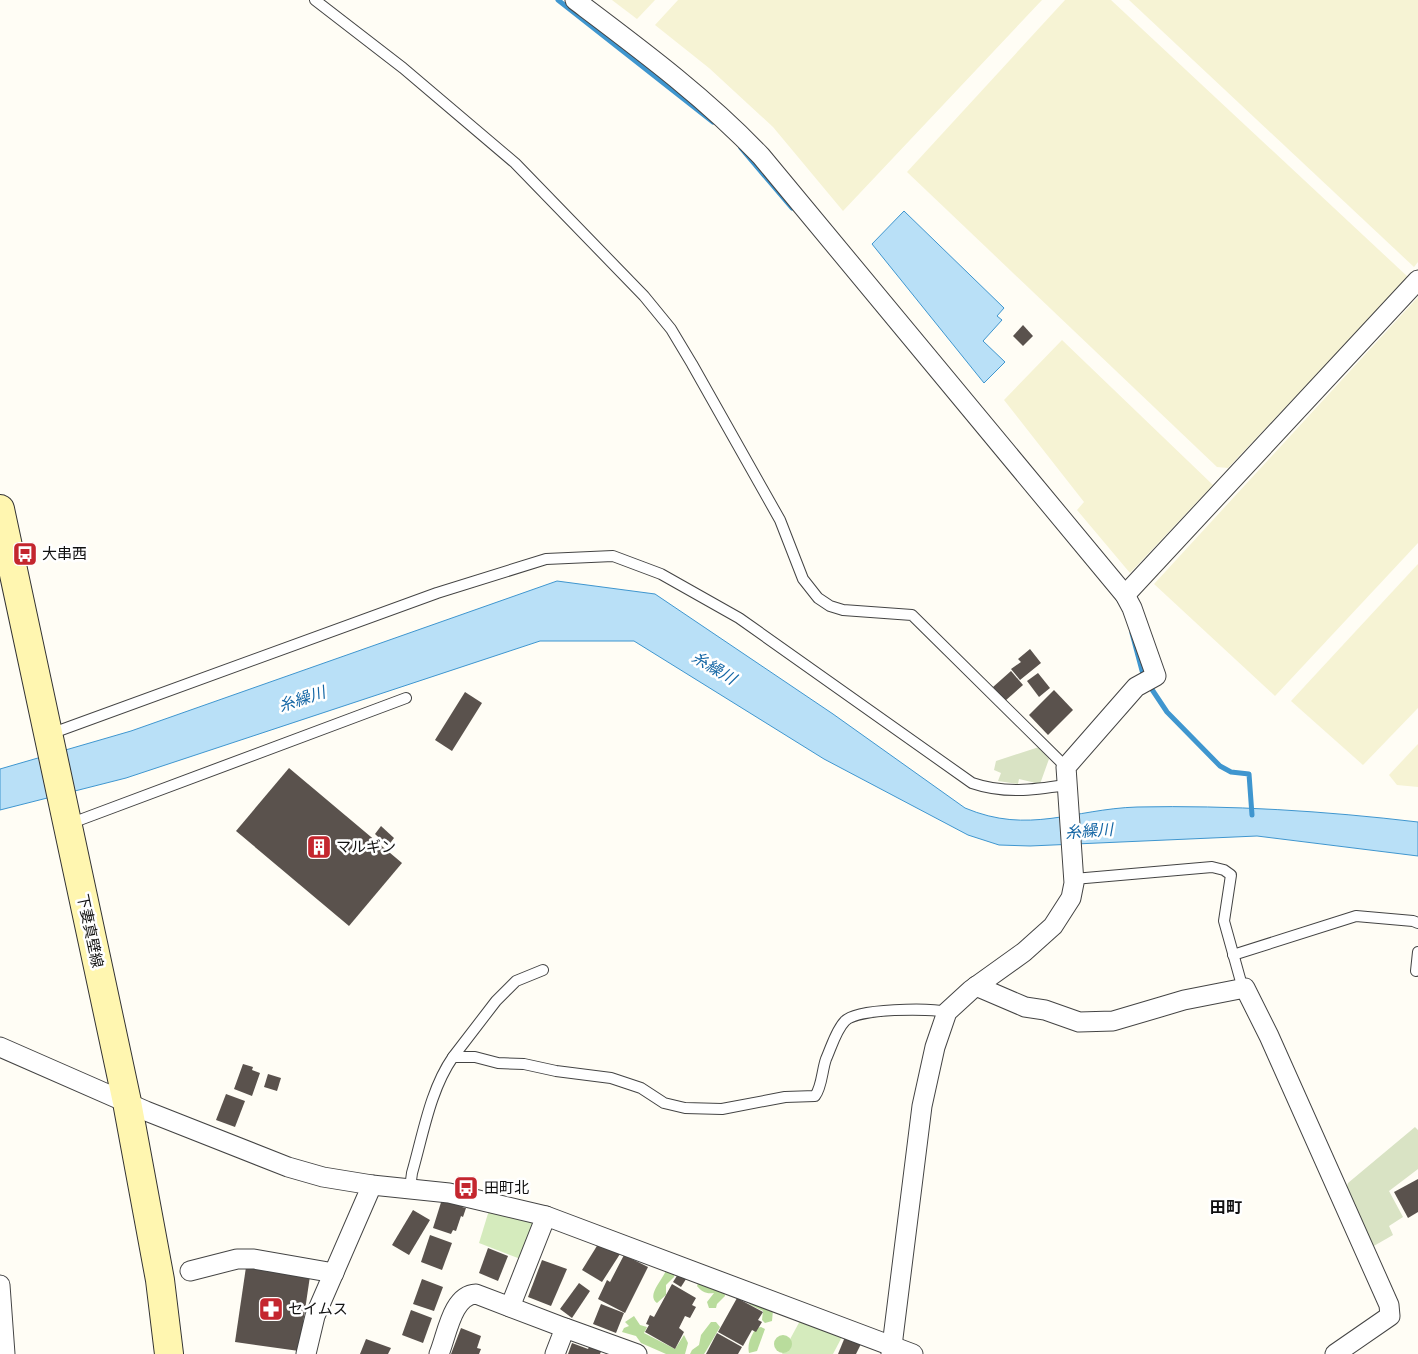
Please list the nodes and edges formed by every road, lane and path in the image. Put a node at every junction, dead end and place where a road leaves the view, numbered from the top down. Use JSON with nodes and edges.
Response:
{"nodes":[{"id":1,"x":314,"y":0,"type":"edge"},
{"id":2,"x":575,"y":0,"type":"edge"},
{"id":3,"x":1418,"y":280,"type":"edge"},
{"id":4,"x":0,"y":509,"type":"edge"},
{"id":5,"x":1125,"y":595,"type":"junction"},
{"id":6,"x":406,"y":698,"type":"dead end"},
{"id":7,"x":50,"y":738,"type":"junction"},
{"id":8,"x":1066,"y":782,"type":"junction"},
{"id":9,"x":68,"y":820,"type":"junction"},
{"id":10,"x":1074,"y":874,"type":"junction"},
{"id":11,"x":1418,"y":923,"type":"edge"},
{"id":12,"x":1418,"y":952,"type":"edge"},
{"id":13,"x":1233,"y":956,"type":"junction"},
{"id":14,"x":543,"y":970,"type":"dead end"},
{"id":15,"x":1416,"y":971,"type":"dead end"},
{"id":16,"x":976,"y":986,"type":"junction"},
{"id":17,"x":1244,"y":988,"type":"junction"},
{"id":18,"x":947,"y":1012,"type":"junction"},
{"id":19,"x":0,"y":1047,"type":"edge"},
{"id":20,"x":453,"y":1057,"type":"junction"},
{"id":21,"x":126,"y":1102,"type":"junction"},
{"id":22,"x":372,"y":1185,"type":"junction"},
{"id":23,"x":410,"y":1188,"type":"junction"},
{"id":24,"x":546,"y":1216,"type":"junction"},
{"id":25,"x":190,"y":1271,"type":"dead end"},
{"id":26,"x":334,"y":1273,"type":"junction"},
{"id":27,"x":0,"y":1285,"type":"edge"},
{"id":28,"x":510,"y":1306,"type":"junction"},
{"id":29,"x":565,"y":1328,"type":"junction"},
{"id":30,"x":892,"y":1350,"type":"edge"},
{"id":31,"x":5,"y":1354,"type":"edge"},
{"id":32,"x":169,"y":1354,"type":"edge"},
{"id":33,"x":306,"y":1354,"type":"edge"},
{"id":34,"x":439,"y":1354,"type":"edge"},
{"id":35,"x":555,"y":1354,"type":"edge"},
{"id":36,"x":637,"y":1354,"type":"edge"},
{"id":37,"x":913,"y":1354,"type":"edge"},
{"id":38,"x":1335,"y":1354,"type":"edge"}],
"edges":[{"from":1,"to":8,"type":"lane"},
{"from":2,"to":5,"type":"street"},
{"from":3,"to":5,"type":"street"},
{"from":4,"to":7,"type":"main road","name":"下妻真壁線"},
{"from":5,"to":8,"type":"street"},
{"from":6,"to":9,"type":"lane"},
{"from":7,"to":8,"type":"lane"},
{"from":7,"to":9,"type":"main road","name":"下妻真壁線"},
{"from":8,"to":10,"type":"street"},
{"from":9,"to":21,"type":"main road","name":"下妻真壁線"},
{"from":10,"to":13,"type":"lane"},
{"from":10,"to":16,"type":"street"},
{"from":11,"to":13,"type":"lane"},
{"from":12,"to":15,"type":"lane"},
{"from":13,"to":17,"type":"lane"},
{"from":14,"to":20,"type":"lane"},
{"from":16,"to":17,"type":"street"},
{"from":16,"to":18,"type":"street"},
{"from":17,"to":38,"type":"street"},
{"from":18,"to":20,"type":"lane"},
{"from":18,"to":30,"type":"street"},
{"from":19,"to":21,"type":"street"},
{"from":20,"to":23,"type":"lane"},
{"from":21,"to":22,"type":"street"},
{"from":21,"to":32,"type":"main road","name":"下妻真壁線"},
{"from":22,"to":23,"type":"street"},
{"from":22,"to":26,"type":"street"},
{"from":23,"to":24,"type":"street"},
{"from":24,"to":28,"type":"street"},
{"from":24,"to":30,"type":"street"},
{"from":25,"to":26,"type":"street"},
{"from":26,"to":33,"type":"street"},
{"from":27,"to":31,"type":"street"},
{"from":28,"to":29,"type":"street"},
{"from":28,"to":34,"type":"street"},
{"from":29,"to":35,"type":"street"},
{"from":29,"to":36,"type":"street"},
{"from":30,"to":37,"type":"street"}]}
